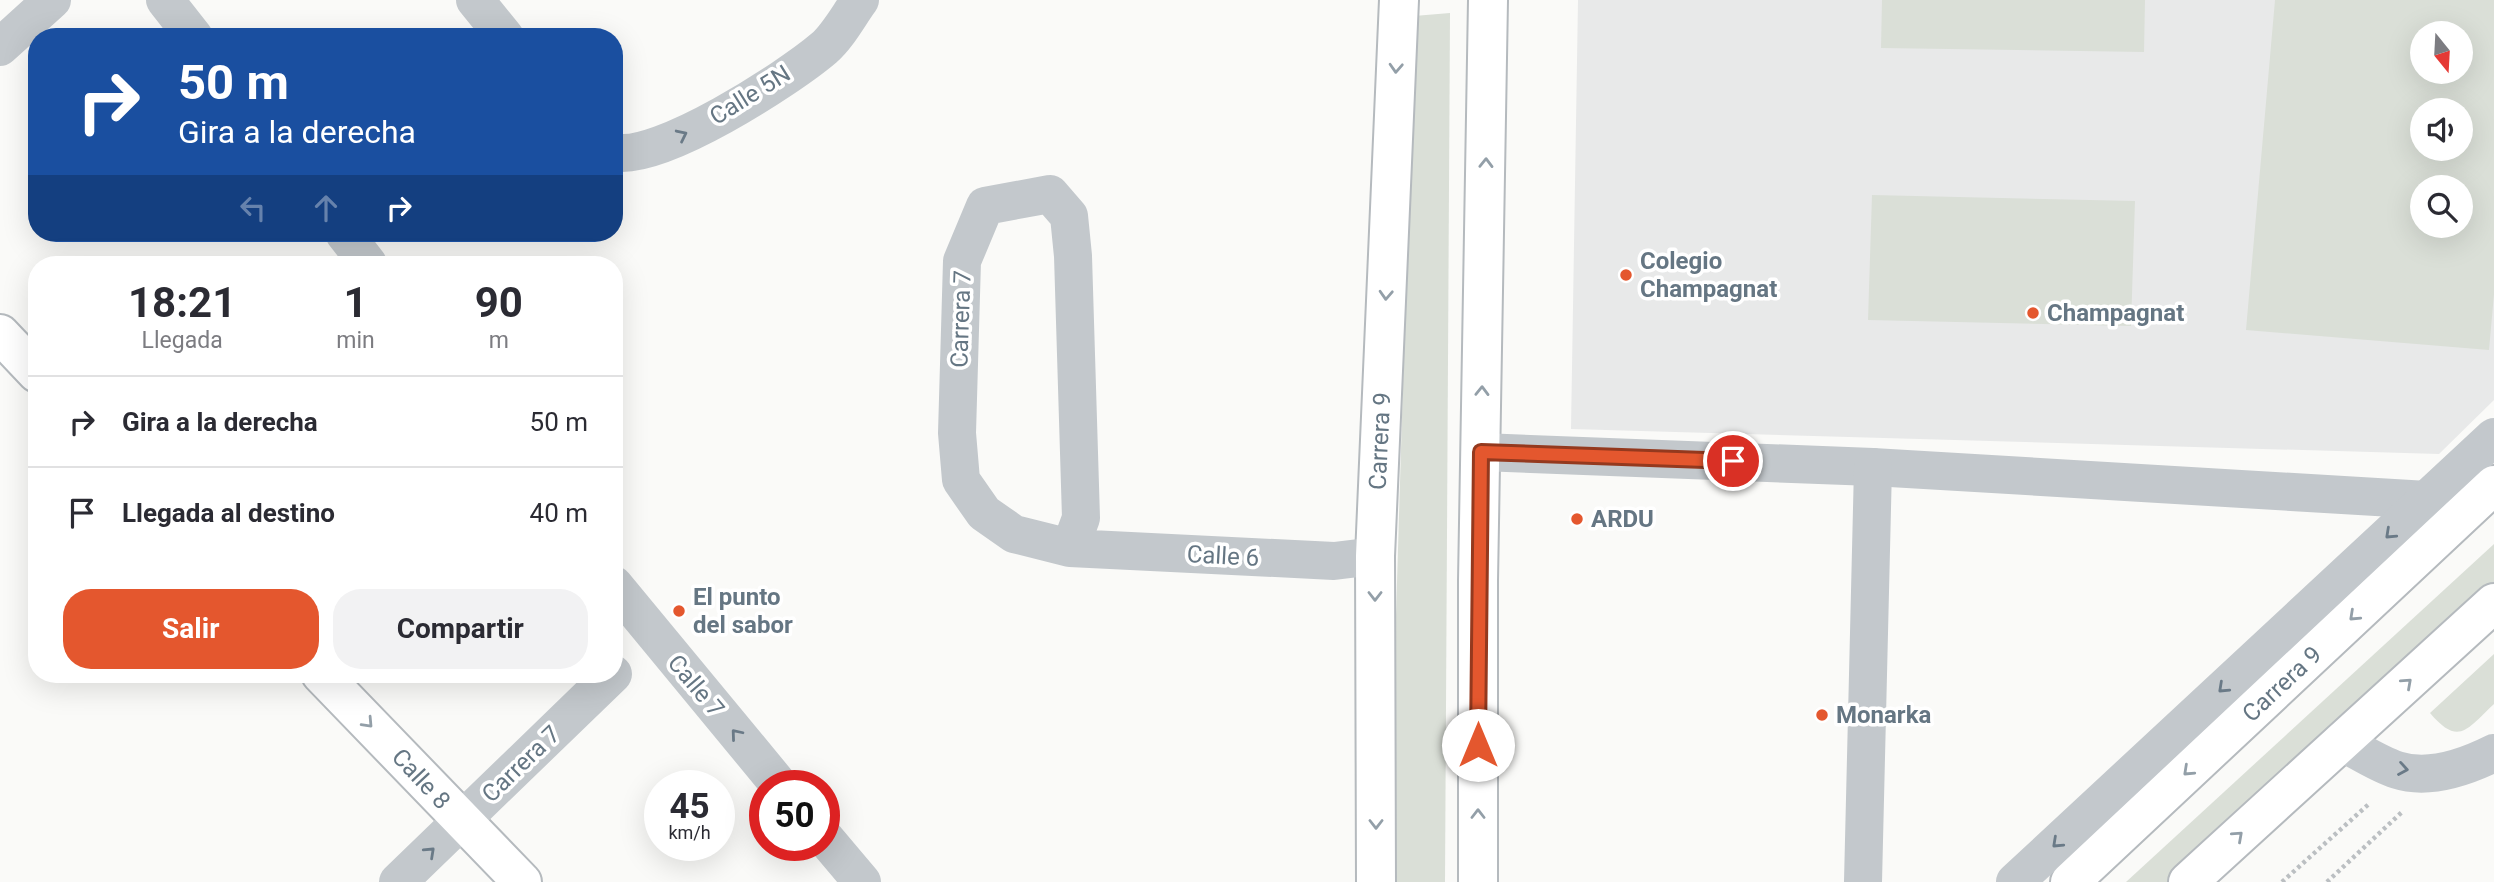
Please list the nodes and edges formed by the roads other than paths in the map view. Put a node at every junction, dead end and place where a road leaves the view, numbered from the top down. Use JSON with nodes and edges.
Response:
{"nodes":[{"id":1,"x":51,"y":0,"type":"edge"},
{"id":2,"x":165,"y":0,"type":"edge"},
{"id":3,"x":475,"y":0,"type":"edge"},
{"id":4,"x":860,"y":0,"type":"edge"},
{"id":5,"x":1399,"y":0,"type":"edge"},
{"id":6,"x":1488,"y":0,"type":"edge"},
{"id":7,"x":187,"y":28,"type":"edge"},
{"id":8,"x":498,"y":28,"type":"edge"},
{"id":9,"x":0,"y":47,"type":"edge"},
{"id":10,"x":623,"y":152,"type":"edge"},
{"id":11,"x":351,"y":242,"type":"edge"},
{"id":12,"x":362,"y":256,"type":"edge"},
{"id":13,"x":0,"y":334,"type":"edge"},
{"id":14,"x":28,"y":364,"type":"edge"},
{"id":15,"x":2494,"y":437,"type":"edge"},
{"id":16,"x":1481,"y":452,"type":"junction"},
{"id":17,"x":1873,"y":467,"type":"junction"},
{"id":18,"x":2483,"y":496,"type":"edge"},
{"id":19,"x":2427,"y":500,"type":"junction"},
{"id":20,"x":1070,"y":548,"type":"junction"},
{"id":21,"x":1375,"y":556,"type":"junction"},
{"id":22,"x":623,"y":597,"type":"edge"},
{"id":23,"x":2494,"y":603,"type":"edge"},
{"id":24,"x":652,"y":635,"type":"junction"},
{"id":25,"x":623,"y":663,"type":"edge"},
{"id":26,"x":330,"y":683,"type":"edge"},
{"id":27,"x":603,"y":683,"type":"edge"},
{"id":28,"x":2341,"y":742,"type":"junction"},
{"id":29,"x":2494,"y":753,"type":"edge"},
{"id":30,"x":766,"y":770,"type":"edge"},
{"id":31,"x":461,"y":822,"type":"junction"},
{"id":32,"x":840,"y":856,"type":"edge"},
{"id":33,"x":2197,"y":879,"type":"edge"},
{"id":34,"x":398,"y":882,"type":"edge"},
{"id":35,"x":522,"y":882,"type":"edge"},
{"id":36,"x":862,"y":882,"type":"edge"},
{"id":37,"x":1376,"y":882,"type":"edge"},
{"id":38,"x":1478,"y":882,"type":"edge"},
{"id":39,"x":1863,"y":882,"type":"edge"},
{"id":40,"x":2015,"y":882,"type":"edge"},
{"id":41,"x":2070,"y":882,"type":"edge"}],
"edges":[{"from":1,"to":9,"type":"street"},
{"from":2,"to":7,"type":"street"},
{"from":3,"to":8,"type":"street"},
{"from":10,"to":4,"type":"street","name":"Calle 5N","one_way":true},
{"from":5,"to":21,"type":"main road","name":"Carrera 9","one_way":true},
{"from":16,"to":6,"type":"main road","one_way":true},
{"from":11,"to":12,"type":"street"},
{"from":13,"to":14,"type":"main road"},
{"from":15,"to":19,"type":"street"},
{"from":16,"to":17,"type":"street"},
{"from":38,"to":16,"type":"main road","one_way":true},
{"from":17,"to":19,"type":"street"},
{"from":17,"to":39,"type":"street"},
{"from":18,"to":19,"type":"street"},
{"from":18,"to":41,"type":"main road","name":"Carrera 9","one_way":true},
{"from":19,"to":40,"type":"street","one_way":true},
{"from":20,"to":20,"type":"street","name":"Carrera 7"},
{"from":20,"to":21,"type":"street","name":"Calle 6"},
{"from":21,"to":37,"type":"main road","name":"Carrera 9","one_way":true},
{"from":22,"to":24,"type":"street","name":"Calle 7"},
{"from":28,"to":23,"type":"main road","one_way":true},
{"from":24,"to":25,"type":"street","name":"Carrera 7"},
{"from":30,"to":24,"type":"street","name":"Calle 7","one_way":true},
{"from":26,"to":31,"type":"main road","name":"Calle 8","one_way":true},
{"from":27,"to":31,"type":"street","name":"Carrera 7"},
{"from":28,"to":29,"type":"street","one_way":true},
{"from":33,"to":28,"type":"main road","one_way":true},
{"from":34,"to":31,"type":"street","name":"Carrera 7","one_way":true},
{"from":31,"to":35,"type":"main road","name":"Calle 8"},
{"from":32,"to":36,"type":"street"}]}
